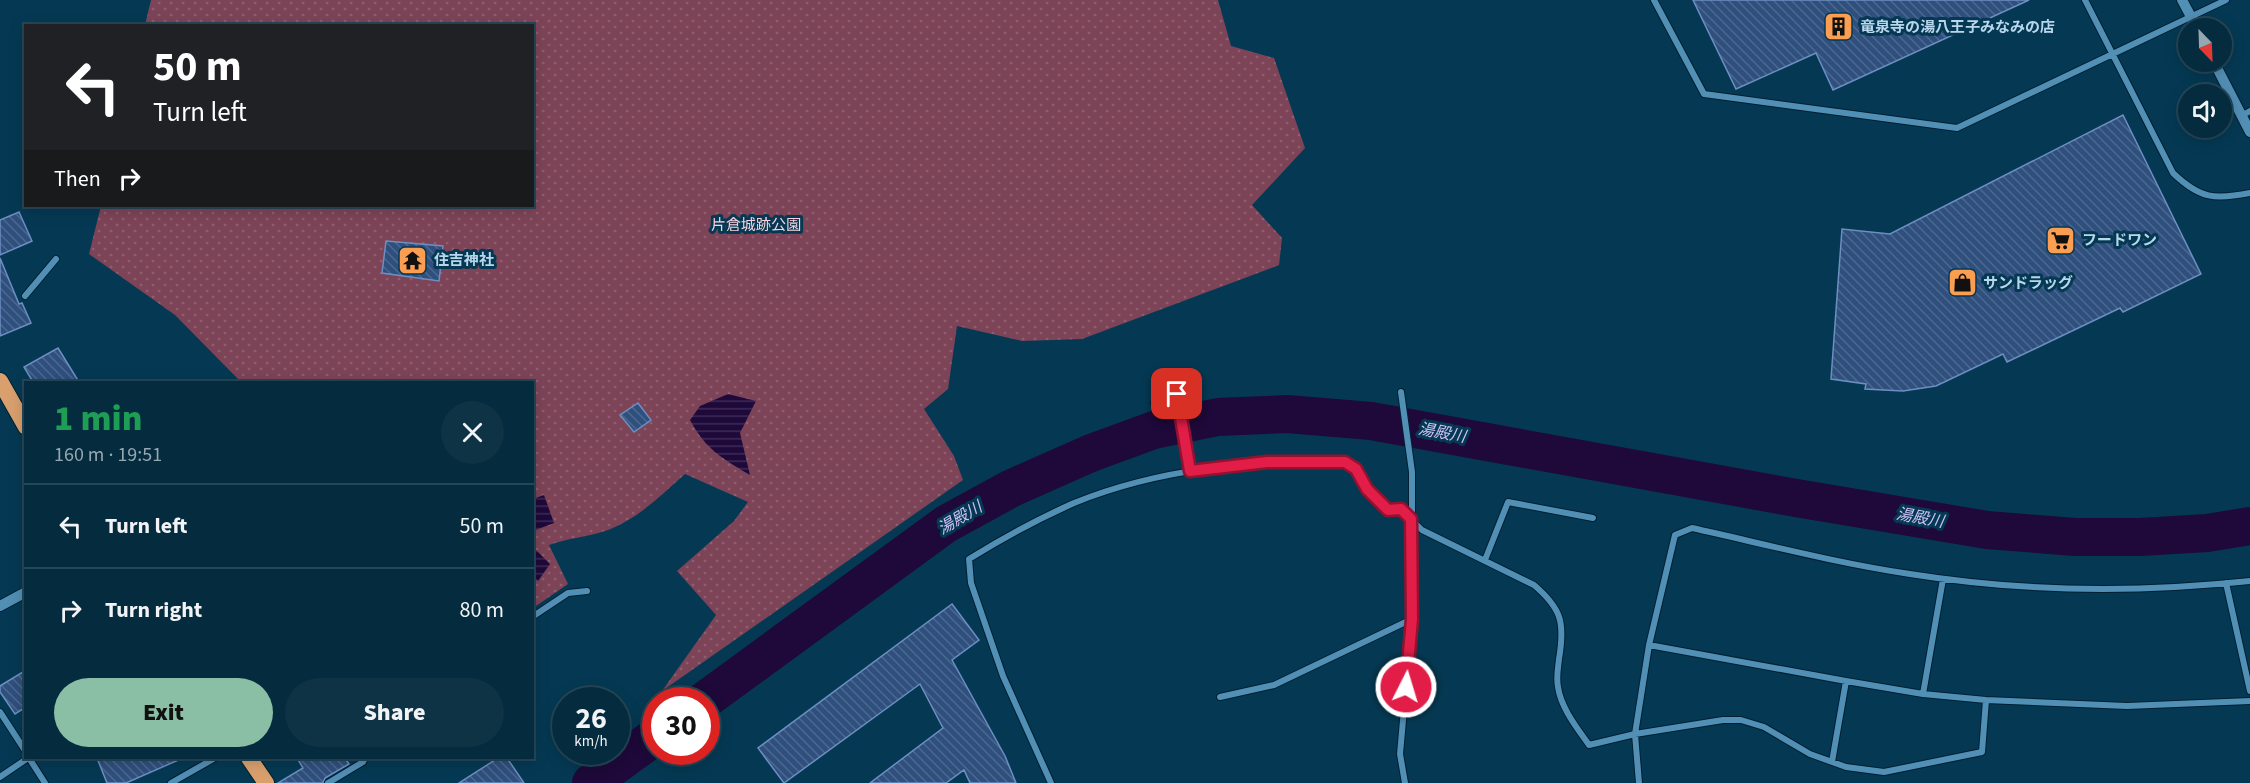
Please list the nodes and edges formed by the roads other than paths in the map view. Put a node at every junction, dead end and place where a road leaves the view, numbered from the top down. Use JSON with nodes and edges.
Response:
{"nodes":[{"id":1,"x":1654,"y":0,"type":"edge"},
{"id":2,"x":2085,"y":0,"type":"edge"},
{"id":3,"x":2182,"y":0,"type":"edge"},
{"id":4,"x":2226,"y":0,"type":"edge"},
{"id":5,"x":2190,"y":16,"type":"junction"},
{"id":6,"x":2112,"y":55,"type":"junction"},
{"id":7,"x":2220,"y":72,"type":"edge"},
{"id":8,"x":2246,"y":113,"type":"edge"},
{"id":9,"x":2250,"y":132,"type":"edge"},
{"id":10,"x":2250,"y":193,"type":"edge"},
{"id":11,"x":56,"y":259,"type":"dead end"},
{"id":12,"x":25,"y":296,"type":"dead end"},
{"id":13,"x":0,"y":381,"type":"edge"},
{"id":14,"x":1401,"y":395,"type":"dead end"},
{"id":15,"x":1154,"y":403,"type":"dead end"},
{"id":16,"x":24,"y":423,"type":"edge"},
{"id":17,"x":1190,"y":468,"type":"junction"},
{"id":18,"x":1593,"y":518,"type":"dead end"},
{"id":19,"x":1411,"y":519,"type":"junction"},
{"id":20,"x":1485,"y":560,"type":"junction"},
{"id":21,"x":1943,"y":579,"type":"junction"},
{"id":22,"x":2250,"y":580,"type":"edge"},
{"id":23,"x":2226,"y":583,"type":"junction"},
{"id":24,"x":587,"y":591,"type":"dead end"},
{"id":25,"x":24,"y":593,"type":"edge"},
{"id":26,"x":0,"y":606,"type":"edge"},
{"id":27,"x":534,"y":616,"type":"edge"},
{"id":28,"x":1412,"y":619,"type":"junction"},
{"id":29,"x":1649,"y":645,"type":"junction"},
{"id":30,"x":1846,"y":681,"type":"junction"},
{"id":31,"x":2250,"y":691,"type":"edge"},
{"id":32,"x":1923,"y":694,"type":"junction"},
{"id":33,"x":1220,"y":698,"type":"dead end"},
{"id":34,"x":1986,"y":700,"type":"junction"},
{"id":35,"x":2250,"y":700,"type":"edge"},
{"id":36,"x":0,"y":712,"type":"edge"},
{"id":37,"x":1635,"y":734,"type":"junction"},
{"id":38,"x":24,"y":750,"type":"edge"},
{"id":39,"x":27,"y":759,"type":"edge"},
{"id":40,"x":30,"y":759,"type":"edge"},
{"id":41,"x":213,"y":759,"type":"edge"},
{"id":42,"x":250,"y":759,"type":"edge"},
{"id":43,"x":364,"y":759,"type":"edge"},
{"id":44,"x":1832,"y":762,"type":"junction"},
{"id":45,"x":0,"y":777,"type":"edge"},
{"id":46,"x":45,"y":783,"type":"edge"},
{"id":47,"x":171,"y":783,"type":"edge"},
{"id":48,"x":266,"y":783,"type":"edge"},
{"id":49,"x":328,"y":783,"type":"edge"},
{"id":50,"x":1051,"y":783,"type":"edge"},
{"id":51,"x":1404,"y":783,"type":"edge"},
{"id":52,"x":1639,"y":783,"type":"edge"}],
"edges":[{"from":1,"to":6,"type":"street"},
{"from":2,"to":6,"type":"street"},
{"from":3,"to":5,"type":"street"},
{"from":4,"to":5,"type":"street"},
{"from":5,"to":6,"type":"street"},
{"from":6,"to":10,"type":"street"},
{"from":7,"to":8,"type":"street"},
{"from":8,"to":9,"type":"street"},
{"from":11,"to":12,"type":"street"},
{"from":13,"to":16,"type":"highway"},
{"from":14,"to":19,"type":"street"},
{"from":15,"to":17,"type":"street"},
{"from":17,"to":19,"type":"street"},
{"from":17,"to":50,"type":"street"},
{"from":18,"to":20,"type":"street"},
{"from":19,"to":20,"type":"street"},
{"from":19,"to":28,"type":"street"},
{"from":20,"to":37,"type":"street"},
{"from":21,"to":23,"type":"street"},
{"from":21,"to":29,"type":"street"},
{"from":21,"to":32,"type":"street"},
{"from":22,"to":23,"type":"street"},
{"from":23,"to":31,"type":"street"},
{"from":24,"to":27,"type":"street"},
{"from":25,"to":26,"type":"street"},
{"from":28,"to":33,"type":"street"},
{"from":28,"to":51,"type":"street"},
{"from":29,"to":30,"type":"street"},
{"from":29,"to":37,"type":"street"},
{"from":30,"to":32,"type":"street"},
{"from":30,"to":44,"type":"street"},
{"from":32,"to":34,"type":"street"},
{"from":34,"to":35,"type":"street"},
{"from":34,"to":44,"type":"street"},
{"from":36,"to":38,"type":"street"},
{"from":37,"to":44,"type":"street"},
{"from":37,"to":52,"type":"street"},
{"from":39,"to":45,"type":"street"},
{"from":40,"to":46,"type":"street"},
{"from":41,"to":47,"type":"street"},
{"from":42,"to":48,"type":"highway"},
{"from":43,"to":49,"type":"street"}]}
